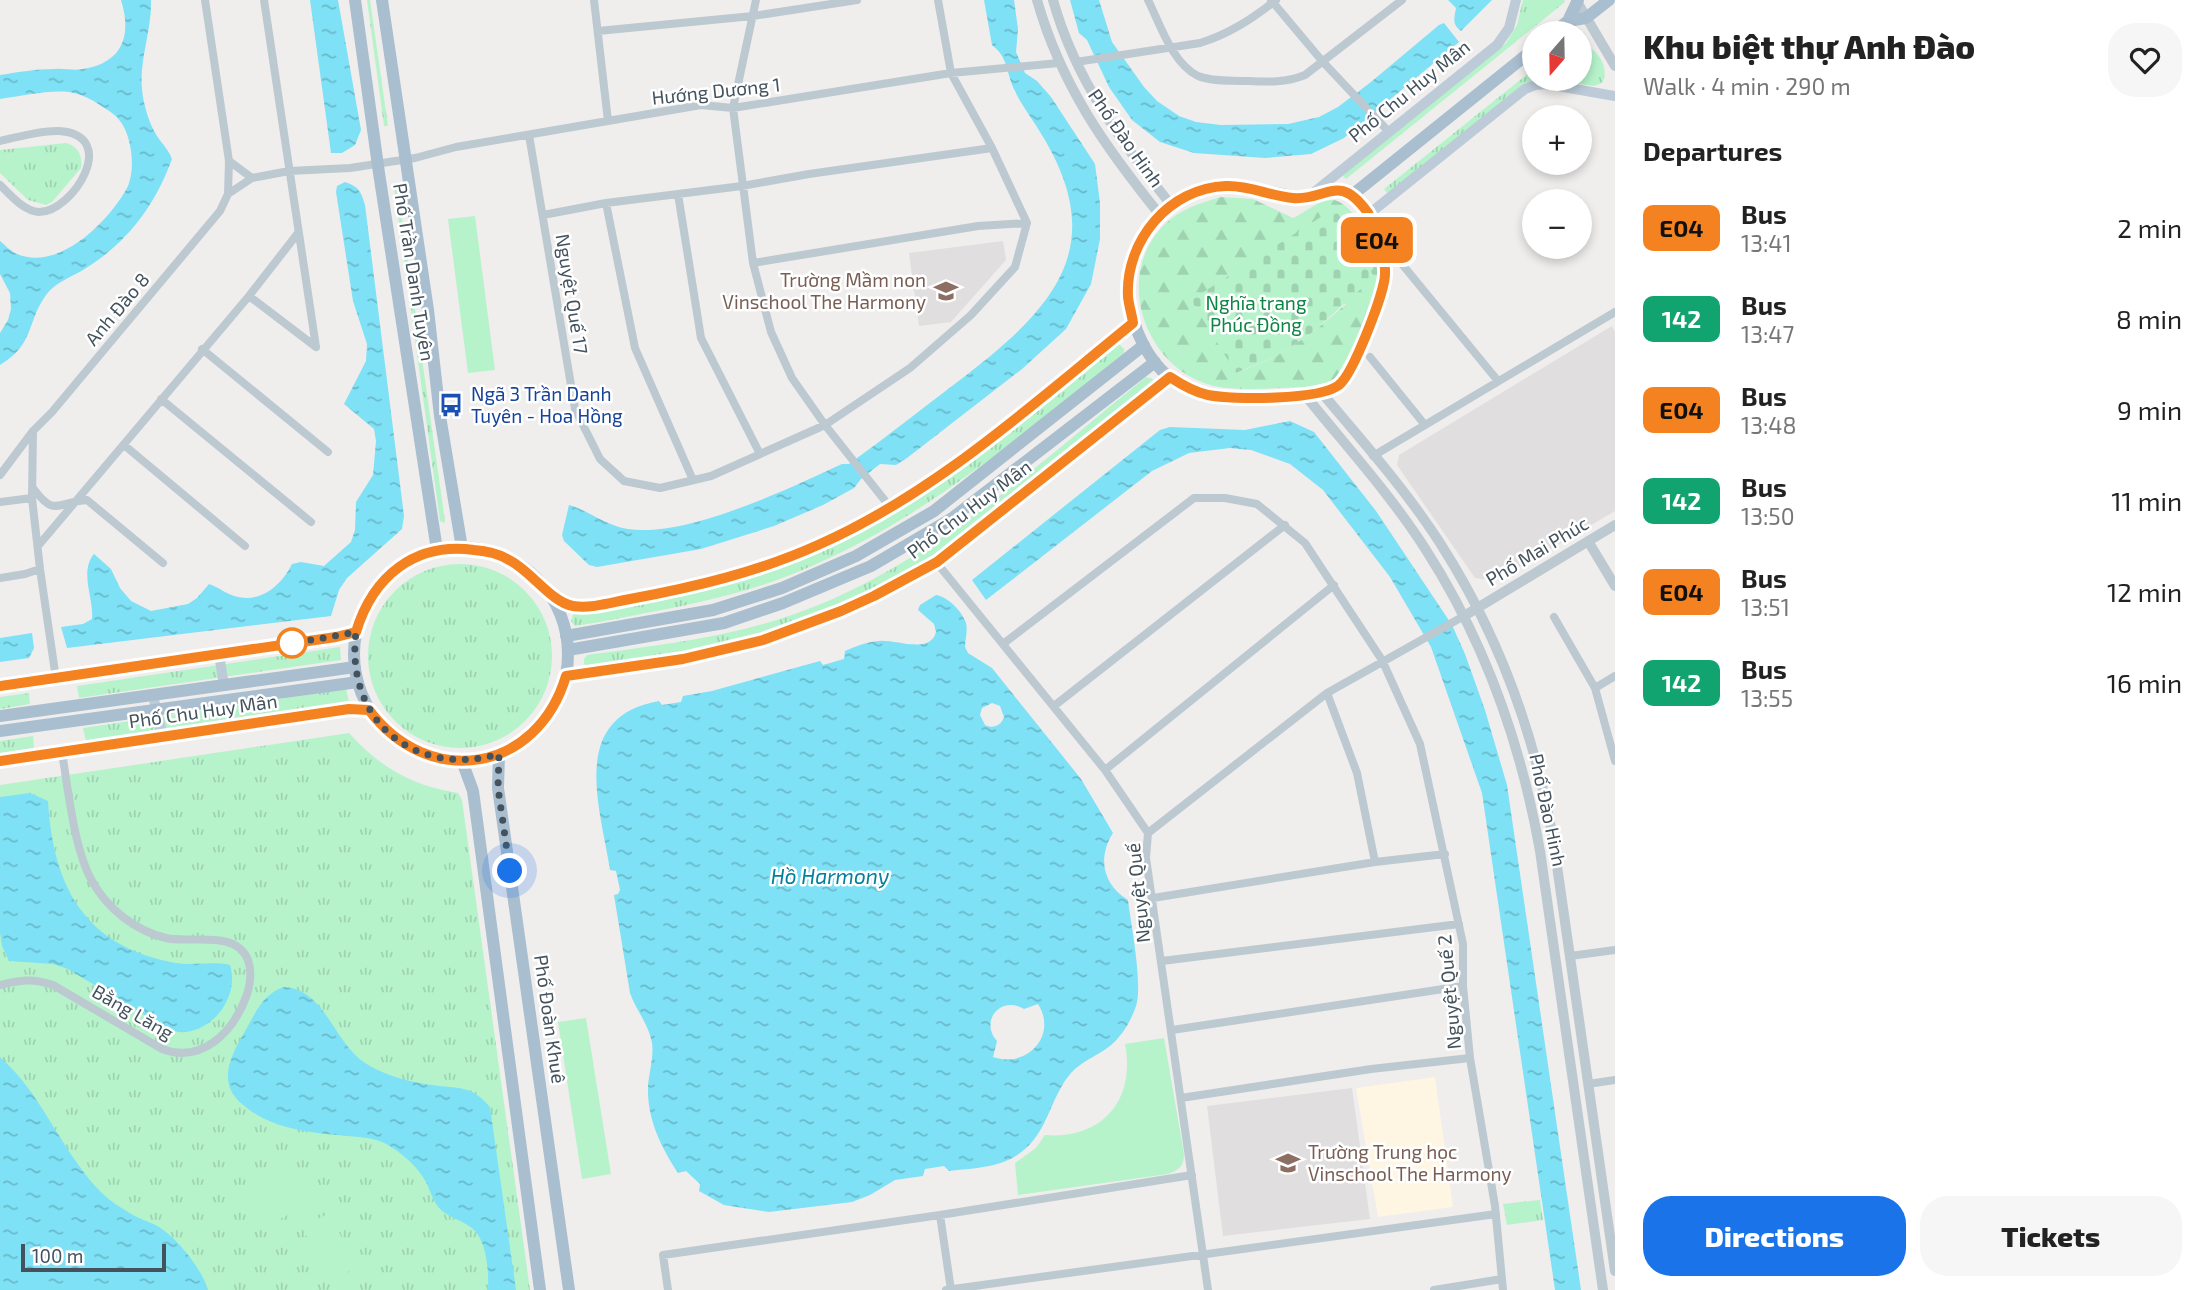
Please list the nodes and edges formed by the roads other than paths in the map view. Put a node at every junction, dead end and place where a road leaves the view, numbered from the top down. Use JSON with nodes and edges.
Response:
{"nodes":[{"id":1,"x":205,"y":0,"type":"edge"},
{"id":2,"x":264,"y":0,"type":"edge"},
{"id":3,"x":355,"y":0,"type":"edge"},
{"id":4,"x":382,"y":0,"type":"edge"},
{"id":5,"x":594,"y":0,"type":"edge"},
{"id":6,"x":756,"y":0,"type":"edge"},
{"id":7,"x":857,"y":0,"type":"edge"},
{"id":8,"x":938,"y":0,"type":"edge"},
{"id":9,"x":1037,"y":0,"type":"edge"},
{"id":10,"x":1053,"y":0,"type":"edge"},
{"id":11,"x":1149,"y":0,"type":"edge"},
{"id":12,"x":1402,"y":0,"type":"edge"},
{"id":13,"x":1516,"y":0,"type":"edge"},
{"id":14,"x":1577,"y":0,"type":"edge"},
{"id":15,"x":1609,"y":0,"type":"edge"},
{"id":16,"x":1273,"y":1,"type":"edge"},
{"id":17,"x":752,"y":16,"type":"junction"},
{"id":18,"x":1586,"y":18,"type":"junction"},
{"id":19,"x":1568,"y":21,"type":"joint"},
{"id":20,"x":1060,"y":23,"type":"junction"},
{"id":21,"x":1046,"y":28,"type":"junction"},
{"id":22,"x":598,"y":31,"type":"junction"},
{"id":23,"x":1171,"y":48,"type":"junction"},
{"id":24,"x":1522,"y":58,"type":"edge"},
{"id":25,"x":1076,"y":62,"type":"junction"},
{"id":26,"x":1323,"y":62,"type":"junction"},
{"id":27,"x":1059,"y":63,"type":"junction"},
{"id":28,"x":1615,"y":66,"type":"edge"},
{"id":29,"x":951,"y":74,"type":"junction"},
{"id":30,"x":1615,"y":96,"type":"edge"},
{"id":31,"x":1095,"y":101,"type":"junction"},
{"id":32,"x":1081,"y":107,"type":"junction"},
{"id":33,"x":733,"y":108,"type":"junction"},
{"id":34,"x":608,"y":121,"type":"junction"},
{"id":35,"x":1389,"y":132,"type":"junction"},
{"id":36,"x":529,"y":135,"type":"junction"},
{"id":37,"x":0,"y":141,"type":"edge"},
{"id":38,"x":992,"y":148,"type":"junction"},
{"id":39,"x":406,"y":159,"type":"junction"},
{"id":40,"x":229,"y":161,"type":"junction"},
{"id":41,"x":378,"y":163,"type":"junction"},
{"id":42,"x":289,"y":171,"type":"junction"},
{"id":43,"x":252,"y":178,"type":"junction"},
{"id":44,"x":0,"y":185,"type":"edge"},
{"id":45,"x":742,"y":186,"type":"junction"},
{"id":46,"x":228,"y":194,"type":"junction"},
{"id":47,"x":678,"y":194,"type":"junction"},
{"id":48,"x":1351,"y":196,"type":"junction"},
{"id":49,"x":1307,"y":198,"type":"junction"},
{"id":50,"x":606,"y":202,"type":"junction"},
{"id":51,"x":1171,"y":205,"type":"junction"},
{"id":52,"x":1369,"y":214,"type":"junction"},
{"id":53,"x":543,"y":215,"type":"junction"},
{"id":54,"x":1160,"y":215,"type":"junction"},
{"id":55,"x":1027,"y":223,"type":"junction"},
{"id":56,"x":298,"y":233,"type":"junction"},
{"id":57,"x":1397,"y":258,"type":"dead end"},
{"id":58,"x":753,"y":263,"type":"junction"},
{"id":59,"x":248,"y":296,"type":"junction"},
{"id":60,"x":1615,"y":312,"type":"edge"},
{"id":61,"x":1133,"y":323,"type":"junction"},
{"id":62,"x":1143,"y":345,"type":"junction"},
{"id":63,"x":202,"y":349,"type":"junction"},
{"id":64,"x":1370,"y":357,"type":"dead end"},
{"id":65,"x":1155,"y":362,"type":"junction"},
{"id":66,"x":1170,"y":377,"type":"junction"},
{"id":67,"x":1498,"y":381,"type":"junction"},
{"id":68,"x":1322,"y":393,"type":"junction"},
{"id":69,"x":1305,"y":395,"type":"junction"},
{"id":70,"x":161,"y":399,"type":"junction"},
{"id":71,"x":825,"y":425,"type":"junction"},
{"id":72,"x":1425,"y":425,"type":"junction"},
{"id":73,"x":33,"y":431,"type":"junction"},
{"id":74,"x":124,"y":445,"type":"junction"},
{"id":75,"x":328,"y":452,"type":"dead end"},
{"id":76,"x":760,"y":454,"type":"junction"},
{"id":77,"x":1373,"y":456,"type":"junction"},
{"id":78,"x":0,"y":475,"type":"edge"},
{"id":79,"x":693,"y":480,"type":"junction"},
{"id":80,"x":32,"y":488,"type":"junction"},
{"id":81,"x":32,"y":498,"type":"junction"},
{"id":82,"x":77,"y":501,"type":"junction"},
{"id":83,"x":0,"y":502,"type":"edge"},
{"id":84,"x":890,"y":507,"type":"junction"},
{"id":85,"x":311,"y":522,"type":"dead end"},
{"id":86,"x":1284,"y":525,"type":"junction"},
{"id":87,"x":1615,"y":525,"type":"edge"},
{"id":88,"x":1588,"y":541,"type":"junction"},
{"id":89,"x":38,"y":546,"type":"junction"},
{"id":90,"x":245,"y":546,"type":"dead end"},
{"id":91,"x":462,"y":548,"type":"junction"},
{"id":92,"x":437,"y":550,"type":"junction"},
{"id":93,"x":937,"y":562,"type":"junction"},
{"id":94,"x":163,"y":563,"type":"dead end"},
{"id":95,"x":40,"y":569,"type":"junction"},
{"id":96,"x":0,"y":578,"type":"edge"},
{"id":97,"x":1334,"y":585,"type":"junction"},
{"id":98,"x":1615,"y":586,"type":"edge"},
{"id":99,"x":548,"y":592,"type":"junction"},
{"id":100,"x":1477,"y":607,"type":"junction"},
{"id":101,"x":1554,"y":617,"type":"dead end"},
{"id":102,"x":1460,"y":618,"type":"junction"},
{"id":103,"x":356,"y":632,"type":"junction"},
{"id":104,"x":566,"y":636,"type":"junction"},
{"id":105,"x":1003,"y":644,"type":"junction"},
{"id":106,"x":568,"y":650,"type":"junction"},
{"id":107,"x":219,"y":654,"type":"junction"},
{"id":108,"x":1382,"y":660,"type":"junction"},
{"id":109,"x":355,"y":667,"type":"junction"},
{"id":110,"x":566,"y":676,"type":"junction"},
{"id":111,"x":1615,"y":676,"type":"edge"},
{"id":112,"x":57,"y":679,"type":"junction"},
{"id":113,"x":358,"y":682,"type":"junction"},
{"id":114,"x":0,"y":686,"type":"edge"},
{"id":115,"x":224,"y":686,"type":"junction"},
{"id":116,"x":1595,"y":688,"type":"junction"},
{"id":117,"x":1327,"y":693,"type":"junction"},
{"id":118,"x":153,"y":696,"type":"junction"},
{"id":119,"x":1054,"y":706,"type":"junction"},
{"id":120,"x":157,"y":709,"type":"junction"},
{"id":121,"x":369,"y":710,"type":"junction"},
{"id":122,"x":0,"y":716,"type":"edge"},
{"id":123,"x":0,"y":731,"type":"edge"},
{"id":124,"x":163,"y":736,"type":"junction"},
{"id":125,"x":62,"y":752,"type":"junction"},
{"id":126,"x":499,"y":754,"type":"junction"},
{"id":127,"x":0,"y":761,"type":"edge"},
{"id":128,"x":462,"y":761,"type":"junction"},
{"id":129,"x":1615,"y":761,"type":"edge"},
{"id":130,"x":1105,"y":770,"type":"junction"},
{"id":131,"x":1148,"y":833,"type":"junction"},
{"id":132,"x":1445,"y":854,"type":"junction"},
{"id":133,"x":1375,"y":862,"type":"junction"},
{"id":134,"x":1153,"y":898,"type":"junction"},
{"id":135,"x":1459,"y":924,"type":"junction"},
{"id":136,"x":1615,"y":950,"type":"edge"},
{"id":137,"x":1570,"y":956,"type":"junction"},
{"id":138,"x":1162,"y":961,"type":"junction"},
{"id":139,"x":0,"y":985,"type":"edge"},
{"id":140,"x":1463,"y":986,"type":"junction"},
{"id":141,"x":1172,"y":1030,"type":"junction"},
{"id":142,"x":1470,"y":1058,"type":"junction"},
{"id":143,"x":1615,"y":1080,"type":"edge"},
{"id":144,"x":1588,"y":1084,"type":"junction"},
{"id":145,"x":1181,"y":1098,"type":"junction"},
{"id":146,"x":1192,"y":1175,"type":"junction"},
{"id":147,"x":1496,"y":1214,"type":"junction"},
{"id":148,"x":940,"y":1215,"type":"junction"},
{"id":149,"x":1203,"y":1254,"type":"junction"},
{"id":150,"x":1615,"y":1271,"type":"edge"},
{"id":151,"x":1502,"y":1279,"type":"junction"},
{"id":152,"x":1014,"y":1285,"type":"edge"},
{"id":153,"x":540,"y":1290,"type":"edge"},
{"id":154,"x":569,"y":1290,"type":"edge"},
{"id":155,"x":668,"y":1290,"type":"edge"},
{"id":156,"x":946,"y":1290,"type":"edge"},
{"id":157,"x":951,"y":1290,"type":"edge"},
{"id":158,"x":1208,"y":1290,"type":"edge"},
{"id":159,"x":1434,"y":1290,"type":"edge"},
{"id":160,"x":1503,"y":1290,"type":"edge"},
{"id":161,"x":1603,"y":1290,"type":"edge"}],
"edges":[{"from":1,"to":40,"type":"street"},
{"from":2,"to":42,"type":"street"},
{"from":3,"to":41,"type":"main road","name":"Phố Trần Danh Tuyên"},
{"from":4,"to":39,"type":"main road","name":"Phố Trần Danh Tuyên"},
{"from":5,"to":22,"type":"street"},
{"from":6,"to":17,"type":"street"},
{"from":7,"to":17,"type":"street"},
{"from":8,"to":29,"type":"street"},
{"from":9,"to":21,"type":"street","name":"Phố Đào Hinh"},
{"from":10,"to":20,"type":"street","name":"Phố Đào Hinh"},
{"from":11,"to":23,"type":"street"},
{"from":12,"to":26,"type":"street"},
{"from":13,"to":35,"type":"main road","name":"Phố Chu Huy Mân"},
{"from":14,"to":18,"type":"street"},
{"from":14,"to":19,"type":"main road"},
{"from":15,"to":18,"type":"main road"},
{"from":16,"to":23,"type":"street"},
{"from":16,"to":26,"type":"street"},
{"from":17,"to":22,"type":"street"},
{"from":17,"to":33,"type":"street"},
{"from":18,"to":19,"type":"main road"},
{"from":18,"to":28,"type":"street"},
{"from":20,"to":21,"type":"street"},
{"from":20,"to":25,"type":"street","name":"Phố Đào Hinh"},
{"from":21,"to":27,"type":"street","name":"Phố Đào Hinh"},
{"from":22,"to":34,"type":"street"},
{"from":23,"to":25,"type":"street"},
{"from":23,"to":26,"type":"street"},
{"from":24,"to":48,"type":"main road"},
{"from":25,"to":31,"type":"street","name":"Phố Đào Hinh"},
{"from":26,"to":35,"type":"street"},
{"from":27,"to":29,"type":"street","name":"Hướng Dương 1"},
{"from":27,"to":32,"type":"street","name":"Phố Đào Hinh"},
{"from":29,"to":33,"type":"street","name":"Hướng Dương 1"},
{"from":29,"to":38,"type":"street"},
{"from":30,"to":52,"type":"main road"},
{"from":31,"to":32,"type":"street"},
{"from":31,"to":51,"type":"street","name":"Phố Đào Hinh"},
{"from":32,"to":54,"type":"street","name":"Phố Đào Hinh"},
{"from":33,"to":34,"type":"street","name":"Hướng Dương 1"},
{"from":33,"to":45,"type":"street"},
{"from":34,"to":36,"type":"street","name":"Hướng Dương 1"},
{"from":35,"to":49,"type":"main road","name":"Phố Chu Huy Mân"},
{"from":36,"to":39,"type":"street","name":"Hướng Dương 1"},
{"from":36,"to":53,"type":"street","name":"Nguyệt Quế 17"},
{"from":37,"to":44,"type":"street"},
{"from":38,"to":45,"type":"street"},
{"from":38,"to":55,"type":"street"},
{"from":39,"to":41,"type":"street","name":"Hướng Dương 1"},
{"from":39,"to":91,"type":"main road","name":"Phố Trần Danh Tuyên"},
{"from":40,"to":43,"type":"street"},
{"from":40,"to":46,"type":"street"},
{"from":41,"to":42,"type":"street","name":"Hướng Dương 1"},
{"from":41,"to":92,"type":"main road","name":"Phố Trần Danh Tuyên"},
{"from":42,"to":43,"type":"street","name":"Hướng Dương 1"},
{"from":42,"to":56,"type":"street"},
{"from":43,"to":46,"type":"street"},
{"from":45,"to":47,"type":"street"},
{"from":45,"to":58,"type":"street"},
{"from":46,"to":73,"type":"street","name":"Anh Đào 8"},
{"from":47,"to":50,"type":"street"},
{"from":47,"to":76,"type":"street"},
{"from":48,"to":49,"type":"main road"},
{"from":48,"to":52,"type":"main road"},
{"from":49,"to":51,"type":"main road"},
{"from":50,"to":53,"type":"street"},
{"from":50,"to":79,"type":"street"},
{"from":51,"to":54,"type":"main road"},
{"from":52,"to":68,"type":"main road"},
{"from":53,"to":79,"type":"street","name":"Nguyệt Quế 17"},
{"from":54,"to":61,"type":"main road"},
{"from":55,"to":58,"type":"street"},
{"from":55,"to":71,"type":"street","name":"Nguyệt Quế 17"},
{"from":56,"to":59,"type":"street"},
{"from":56,"to":59,"type":"street"},
{"from":57,"to":67,"type":"street"},
{"from":58,"to":71,"type":"street"},
{"from":59,"to":63,"type":"street"},
{"from":60,"to":67,"type":"street"},
{"from":61,"to":62,"type":"main road"},
{"from":61,"to":84,"type":"main road"},
{"from":62,"to":65,"type":"main road"},
{"from":62,"to":104,"type":"main road","name":"Phố Chu Huy Mân"},
{"from":63,"to":70,"type":"street"},
{"from":63,"to":75,"type":"street"},
{"from":64,"to":72,"type":"street"},
{"from":65,"to":66,"type":"main road"},
{"from":65,"to":106,"type":"main road","name":"Phố Chu Huy Mân"},
{"from":66,"to":69,"type":"main road"},
{"from":66,"to":93,"type":"main road","name":"Phố Chu Huy Mân"},
{"from":67,"to":72,"type":"street"},
{"from":68,"to":69,"type":"main road"},
{"from":68,"to":77,"type":"street","name":"Phố Đào Hinh"},
{"from":69,"to":102,"type":"street","name":"Phố Đào Hinh"},
{"from":70,"to":74,"type":"street"},
{"from":70,"to":85,"type":"street"},
{"from":71,"to":76,"type":"street","name":"Nguyệt Quế 17"},
{"from":71,"to":84,"type":"street"},
{"from":72,"to":77,"type":"street"},
{"from":73,"to":78,"type":"street","name":"Anh Đào 8"},
{"from":73,"to":80,"type":"street"},
{"from":74,"to":82,"type":"street"},
{"from":74,"to":90,"type":"street"},
{"from":76,"to":79,"type":"street","name":"Nguyệt Quế 17"},
{"from":77,"to":100,"type":"street","name":"Phố Đào Hinh"},
{"from":80,"to":81,"type":"street"},
{"from":80,"to":82,"type":"street"},
{"from":81,"to":83,"type":"street"},
{"from":81,"to":89,"type":"street"},
{"from":82,"to":89,"type":"street"},
{"from":82,"to":94,"type":"street"},
{"from":84,"to":99,"type":"main road"},
{"from":86,"to":97,"type":"street","name":"Nguyệt Quế 2"},
{"from":86,"to":105,"type":"street","name":"Nguyệt Quế 2"},
{"from":86,"to":119,"type":"street"},
{"from":87,"to":88,"type":"street","name":"Phố Mai Phúc"},
{"from":88,"to":98,"type":"street"},
{"from":88,"to":100,"type":"street","name":"Phố Mai Phúc"},
{"from":89,"to":95,"type":"street"},
{"from":91,"to":92,"type":"main road"},
{"from":91,"to":99,"type":"main road"},
{"from":92,"to":103,"type":"main road"},
{"from":93,"to":105,"type":"street","name":"Nguyệt Quế"},
{"from":93,"to":110,"type":"main road","name":"Phố Chu Huy Mân"},
{"from":95,"to":96,"type":"street"},
{"from":95,"to":112,"type":"street"},
{"from":97,"to":108,"type":"street","name":"Nguyệt Quế 2"},
{"from":97,"to":130,"type":"street"},
{"from":99,"to":104,"type":"main road"},
{"from":100,"to":102,"type":"street","name":"Phố Mai Phúc"},
{"from":100,"to":137,"type":"street","name":"Phố Đào Hinh"},
{"from":101,"to":116,"type":"street"},
{"from":102,"to":108,"type":"street"},
{"from":102,"to":161,"type":"street","name":"Phố Đào Hinh"},
{"from":103,"to":107,"type":"main road"},
{"from":103,"to":109,"type":"main road"},
{"from":104,"to":106,"type":"main road"},
{"from":105,"to":119,"type":"street","name":"Nguyệt Quế"},
{"from":106,"to":110,"type":"main road"},
{"from":107,"to":112,"type":"main road"},
{"from":107,"to":115,"type":"main road"},
{"from":108,"to":117,"type":"street"},
{"from":108,"to":132,"type":"street","name":"Nguyệt Quế 2"},
{"from":109,"to":113,"type":"main road"},
{"from":109,"to":115,"type":"main road","name":"Phố Chu Huy Mân"},
{"from":110,"to":126,"type":"main road"},
{"from":111,"to":116,"type":"street"},
{"from":112,"to":114,"type":"main road"},
{"from":113,"to":120,"type":"main road","name":"Phố Chu Huy Mân"},
{"from":113,"to":121,"type":"main road"},
{"from":115,"to":118,"type":"main road","name":"Phố Chu Huy Mân"},
{"from":116,"to":129,"type":"street"},
{"from":117,"to":131,"type":"street"},
{"from":117,"to":133,"type":"street"},
{"from":118,"to":120,"type":"main road"},
{"from":118,"to":122,"type":"main road","name":"Phố Chu Huy Mân"},
{"from":119,"to":130,"type":"street","name":"Nguyệt Quế"},
{"from":120,"to":123,"type":"main road","name":"Phố Chu Huy Mân"},
{"from":120,"to":124,"type":"main road"},
{"from":121,"to":124,"type":"main road","name":"Phố Chu Huy Mân"},
{"from":121,"to":128,"type":"main road"},
{"from":124,"to":125,"type":"main road","name":"Phố Chu Huy Mân"},
{"from":125,"to":127,"type":"main road","name":"Phố Chu Huy Mân"},
{"from":125,"to":139,"type":"street","name":"Bằng Lăng"},
{"from":126,"to":128,"type":"main road"},
{"from":126,"to":154,"type":"main road","name":"Phố Đoàn Khuê"},
{"from":128,"to":153,"type":"main road"},
{"from":130,"to":131,"type":"street","name":"Nguyệt Quế"},
{"from":131,"to":134,"type":"street","name":"Nguyệt Quế"},
{"from":132,"to":133,"type":"street"},
{"from":132,"to":135,"type":"street","name":"Nguyệt Quế 2"},
{"from":133,"to":134,"type":"street"},
{"from":134,"to":138,"type":"street","name":"Nguyệt Quế"},
{"from":135,"to":138,"type":"street"},
{"from":135,"to":140,"type":"street","name":"Nguyệt Quế 2"},
{"from":136,"to":137,"type":"street"},
{"from":137,"to":144,"type":"street","name":"Phố Đào Hinh"},
{"from":138,"to":141,"type":"street","name":"Nguyệt Quế"},
{"from":140,"to":141,"type":"street"},
{"from":140,"to":142,"type":"street","name":"Nguyệt Quế 2"},
{"from":141,"to":145,"type":"street","name":"Nguyệt Quế"},
{"from":142,"to":145,"type":"street"},
{"from":142,"to":147,"type":"street","name":"Nguyệt Quế 2"},
{"from":143,"to":144,"type":"street"},
{"from":144,"to":150,"type":"street","name":"Phố Đào Hinh"},
{"from":145,"to":146,"type":"street","name":"Nguyệt Quế"},
{"from":146,"to":148,"type":"street"},
{"from":146,"to":149,"type":"street","name":"Nguyệt Quế"},
{"from":147,"to":149,"type":"street"},
{"from":147,"to":151,"type":"street","name":"Nguyệt Quế 2"},
{"from":148,"to":155,"type":"street"},
{"from":148,"to":157,"type":"street"},
{"from":149,"to":152,"type":"street"},
{"from":149,"to":158,"type":"street","name":"Nguyệt Quế"},
{"from":151,"to":159,"type":"street"},
{"from":151,"to":160,"type":"street","name":"Nguyệt Quế 2"},
{"from":152,"to":157,"type":"street"},
{"from":156,"to":157,"type":"street"}]}
